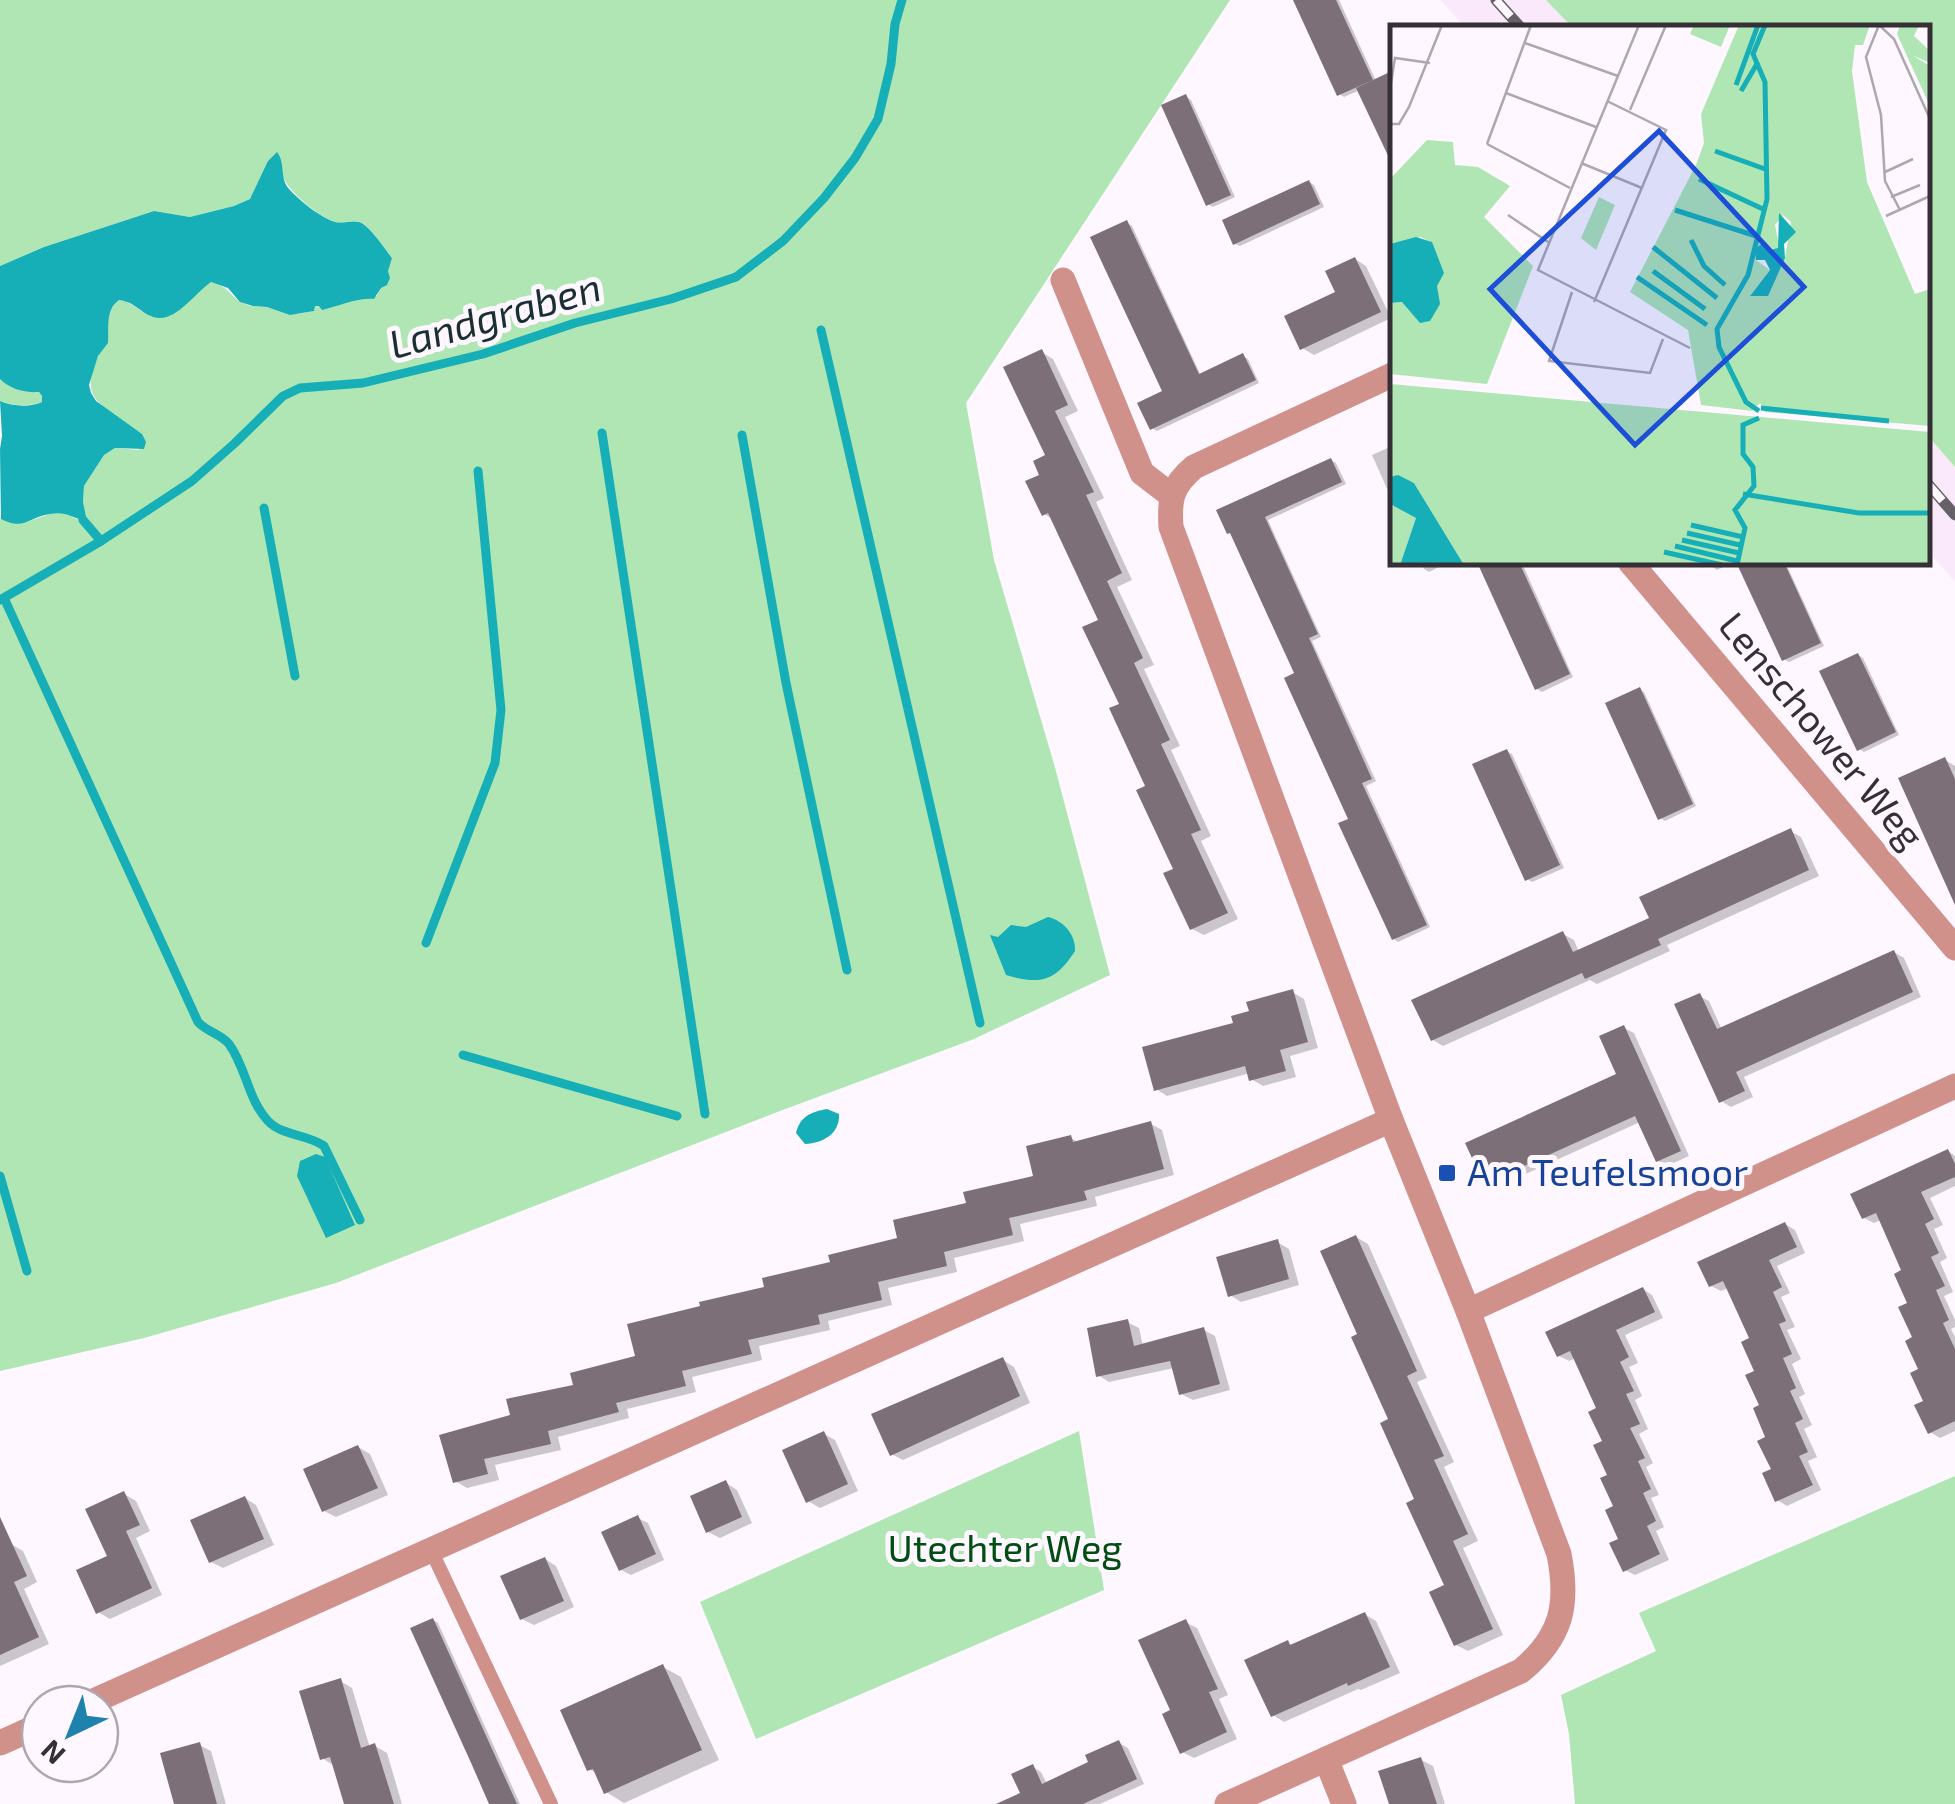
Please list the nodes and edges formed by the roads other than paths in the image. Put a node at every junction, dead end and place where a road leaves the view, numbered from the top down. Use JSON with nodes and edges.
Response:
{"nodes":[{"id":1,"x":1063,"y":280,"type":"dead end"},
{"id":2,"x":1390,"y":377,"type":"edge"},
{"id":3,"x":1172,"y":496,"type":"junction"},
{"id":4,"x":1633,"y":565,"type":"edge"},
{"id":5,"x":1955,"y":948,"type":"edge"},
{"id":6,"x":1955,"y":1086,"type":"edge"},
{"id":7,"x":1391,"y":1120,"type":"junction"},
{"id":8,"x":1468,"y":1312,"type":"junction"},
{"id":9,"x":432,"y":1550,"type":"junction"},
{"id":10,"x":120,"y":1689,"type":"edge"},
{"id":11,"x":1326,"y":1759,"type":"junction"},
{"id":12,"x":551,"y":1804,"type":"edge"},
{"id":13,"x":1227,"y":1804,"type":"edge"},
{"id":14,"x":1344,"y":1804,"type":"edge"}],
"edges":[{"from":1,"to":3,"type":"street"},
{"from":2,"to":3,"type":"street"},
{"from":3,"to":7,"type":"street"},
{"from":4,"to":5,"type":"street","name":"Lenschower Weg"},
{"from":6,"to":8,"type":"street"},
{"from":7,"to":8,"type":"street"},
{"from":7,"to":9,"type":"street"},
{"from":8,"to":11,"type":"street"},
{"from":9,"to":10,"type":"street"},
{"from":9,"to":12,"type":"lane"},
{"from":11,"to":13,"type":"street"},
{"from":11,"to":14,"type":"street"}]}
